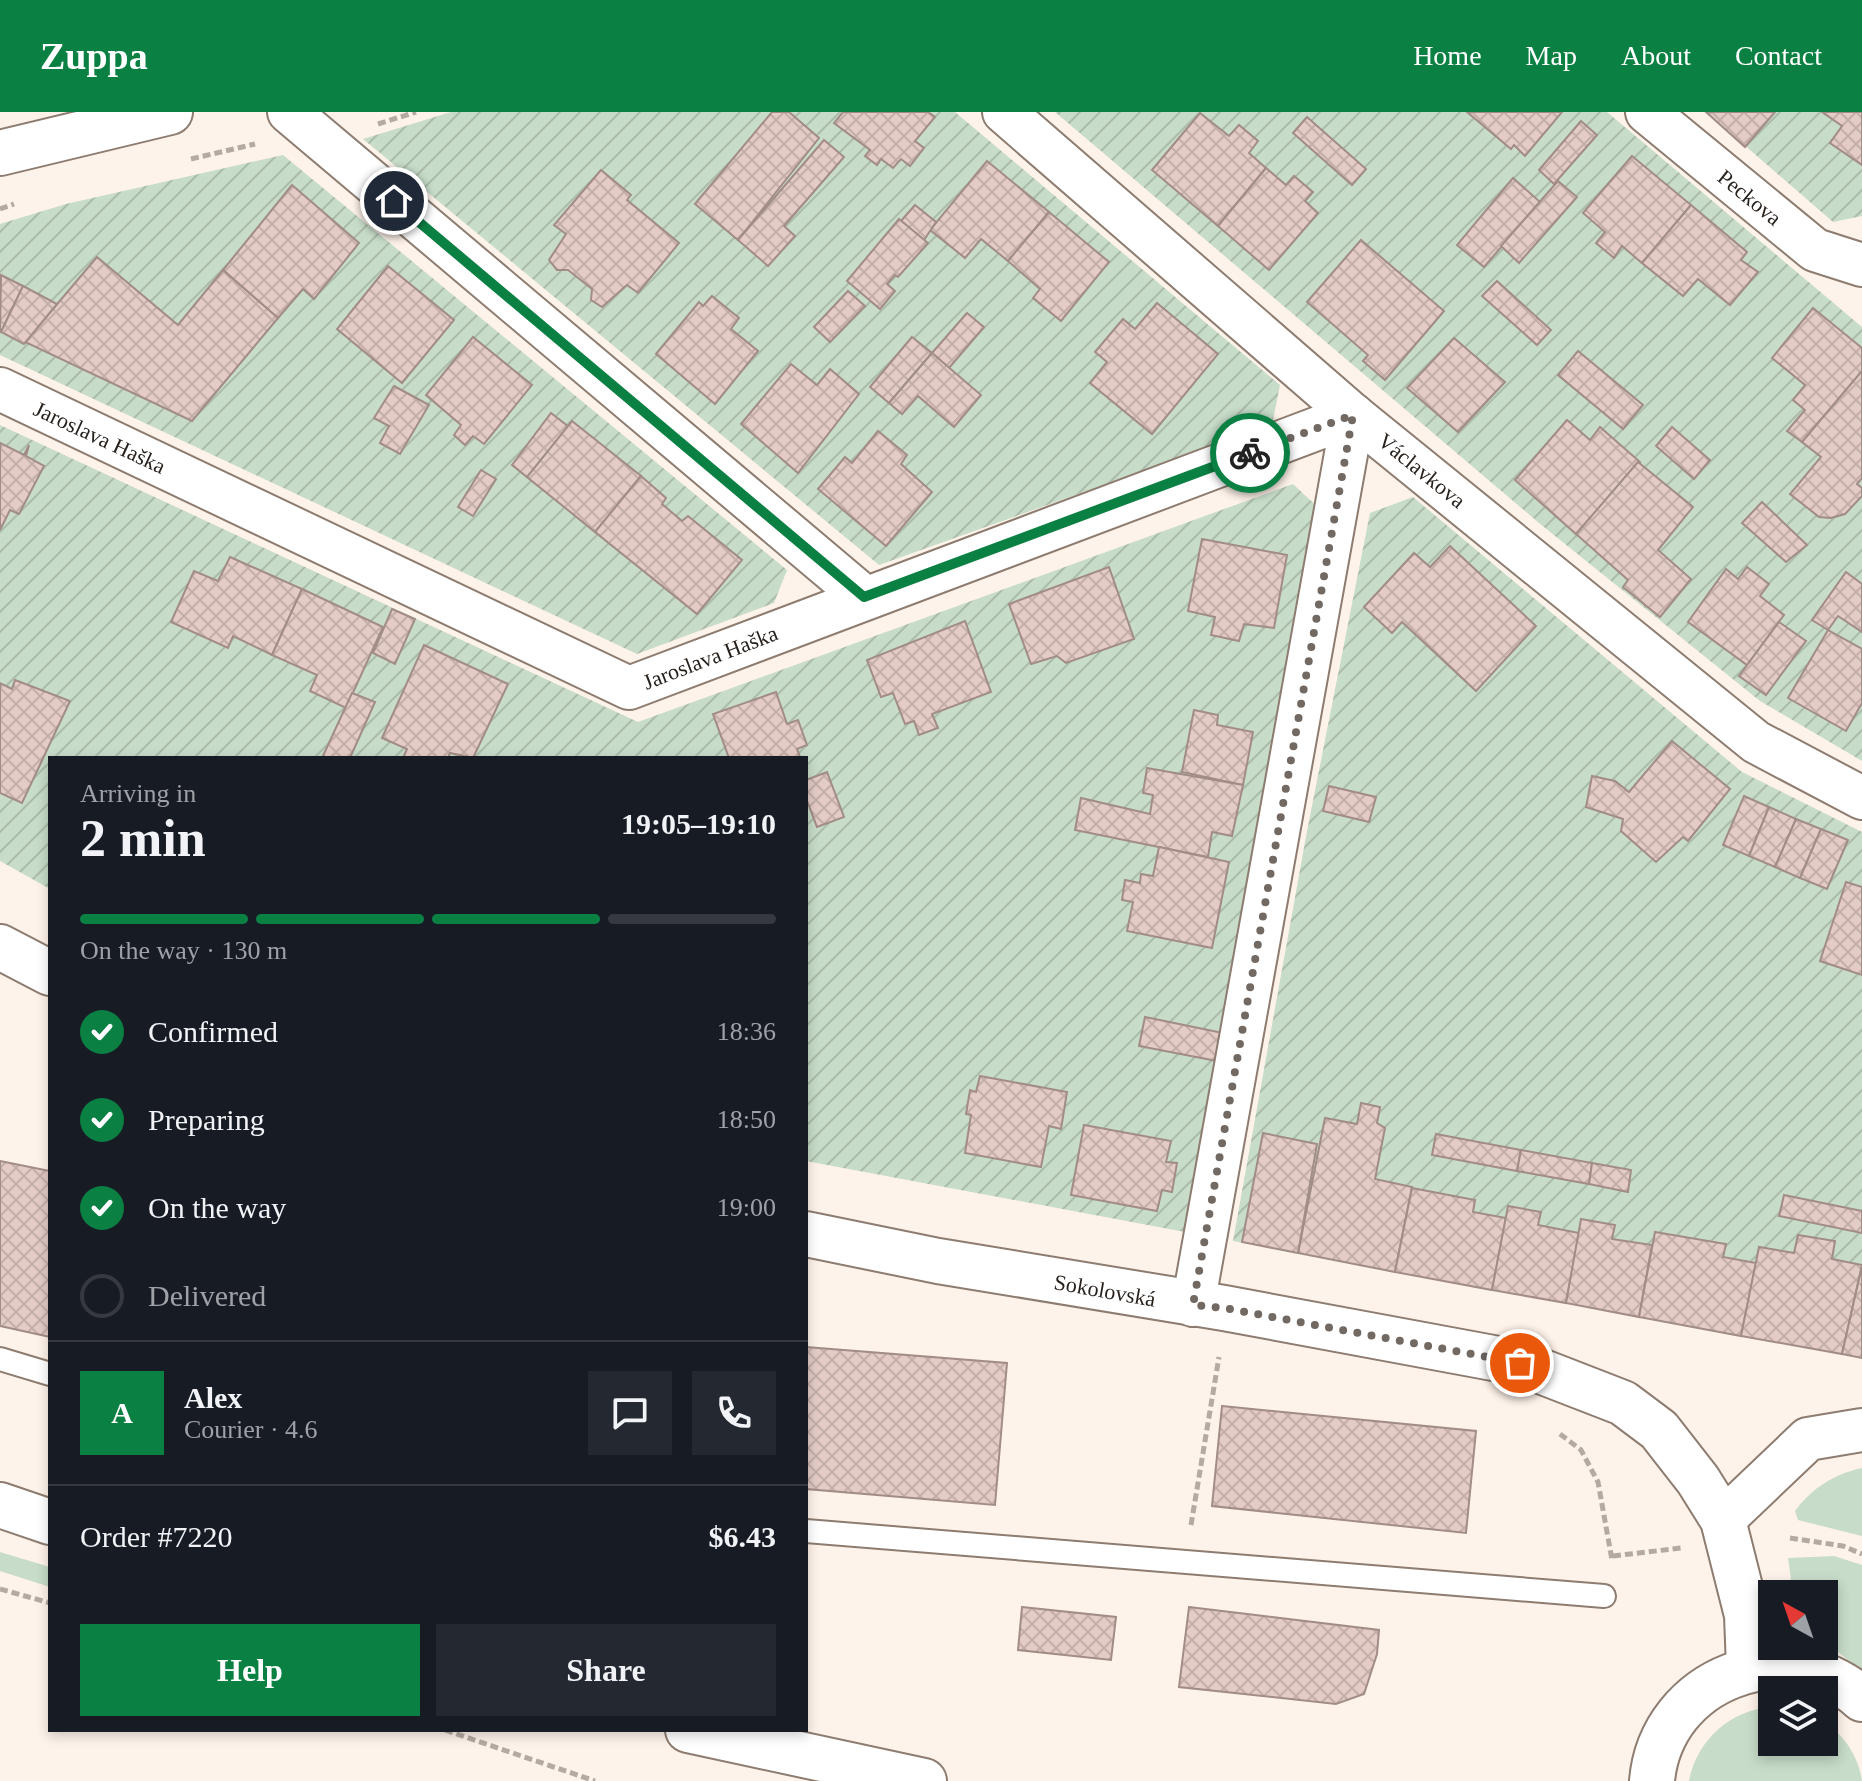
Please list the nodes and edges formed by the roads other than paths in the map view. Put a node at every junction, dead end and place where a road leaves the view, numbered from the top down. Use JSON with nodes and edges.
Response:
{"nodes":[{"id":1,"x":170,"y":112,"type":"edge"},
{"id":2,"x":289,"y":112,"type":"edge"},
{"id":3,"x":1004,"y":112,"type":"edge"},
{"id":4,"x":1647,"y":112,"type":"edge"},
{"id":5,"x":0,"y":153,"type":"edge"},
{"id":6,"x":1862,"y":265,"type":"edge"},
{"id":7,"x":0,"y":389,"type":"edge"},
{"id":8,"x":1353,"y":415,"type":"junction"},
{"id":9,"x":864,"y":597,"type":"junction"},
{"id":10,"x":1862,"y":798,"type":"edge"},
{"id":11,"x":0,"y":947,"type":"edge"},
{"id":12,"x":48,"y":972,"type":"edge"},
{"id":13,"x":808,"y":1234,"type":"edge"},
{"id":14,"x":1193,"y":1305,"type":"junction"},
{"id":15,"x":0,"y":1359,"type":"edge"},
{"id":16,"x":48,"y":1373,"type":"edge"},
{"id":17,"x":1862,"y":1430,"type":"edge"},
{"id":18,"x":0,"y":1505,"type":"edge"},
{"id":19,"x":1723,"y":1520,"type":"junction"},
{"id":20,"x":48,"y":1521,"type":"edge"},
{"id":21,"x":808,"y":1531,"type":"edge"},
{"id":22,"x":1604,"y":1596,"type":"road end"},
{"id":23,"x":1749,"y":1668,"type":"junction"},
{"id":24,"x":1862,"y":1699,"type":"edge"},
{"id":25,"x":697,"y":1732,"type":"edge"},
{"id":26,"x":924,"y":1781,"type":"edge"},
{"id":27,"x":1652,"y":1781,"type":"edge"}],
"edges":[{"from":1,"to":5,"type":"street"},
{"from":2,"to":9,"type":"street"},
{"from":3,"to":8,"type":"street","name":"Václavkova"},
{"from":4,"to":6,"type":"street","name":"Peckova"},
{"from":7,"to":9,"type":"street","name":"Jaroslava Haška"},
{"from":8,"to":9,"type":"street","name":"Jaroslava Haška"},
{"from":8,"to":10,"type":"street","name":"Václavkova"},
{"from":8,"to":14,"type":"street"},
{"from":11,"to":12,"type":"street"},
{"from":13,"to":14,"type":"street","name":"Sokolovská"},
{"from":14,"to":19,"type":"street","name":"Sokolovská"},
{"from":15,"to":16,"type":"lane"},
{"from":17,"to":19,"type":"street"},
{"from":18,"to":20,"type":"street"},
{"from":19,"to":23,"type":"street","name":"Sokolovská"},
{"from":21,"to":22,"type":"lane"},
{"from":23,"to":24,"type":"street"},
{"from":23,"to":27,"type":"street"},
{"from":25,"to":26,"type":"street"}]}
